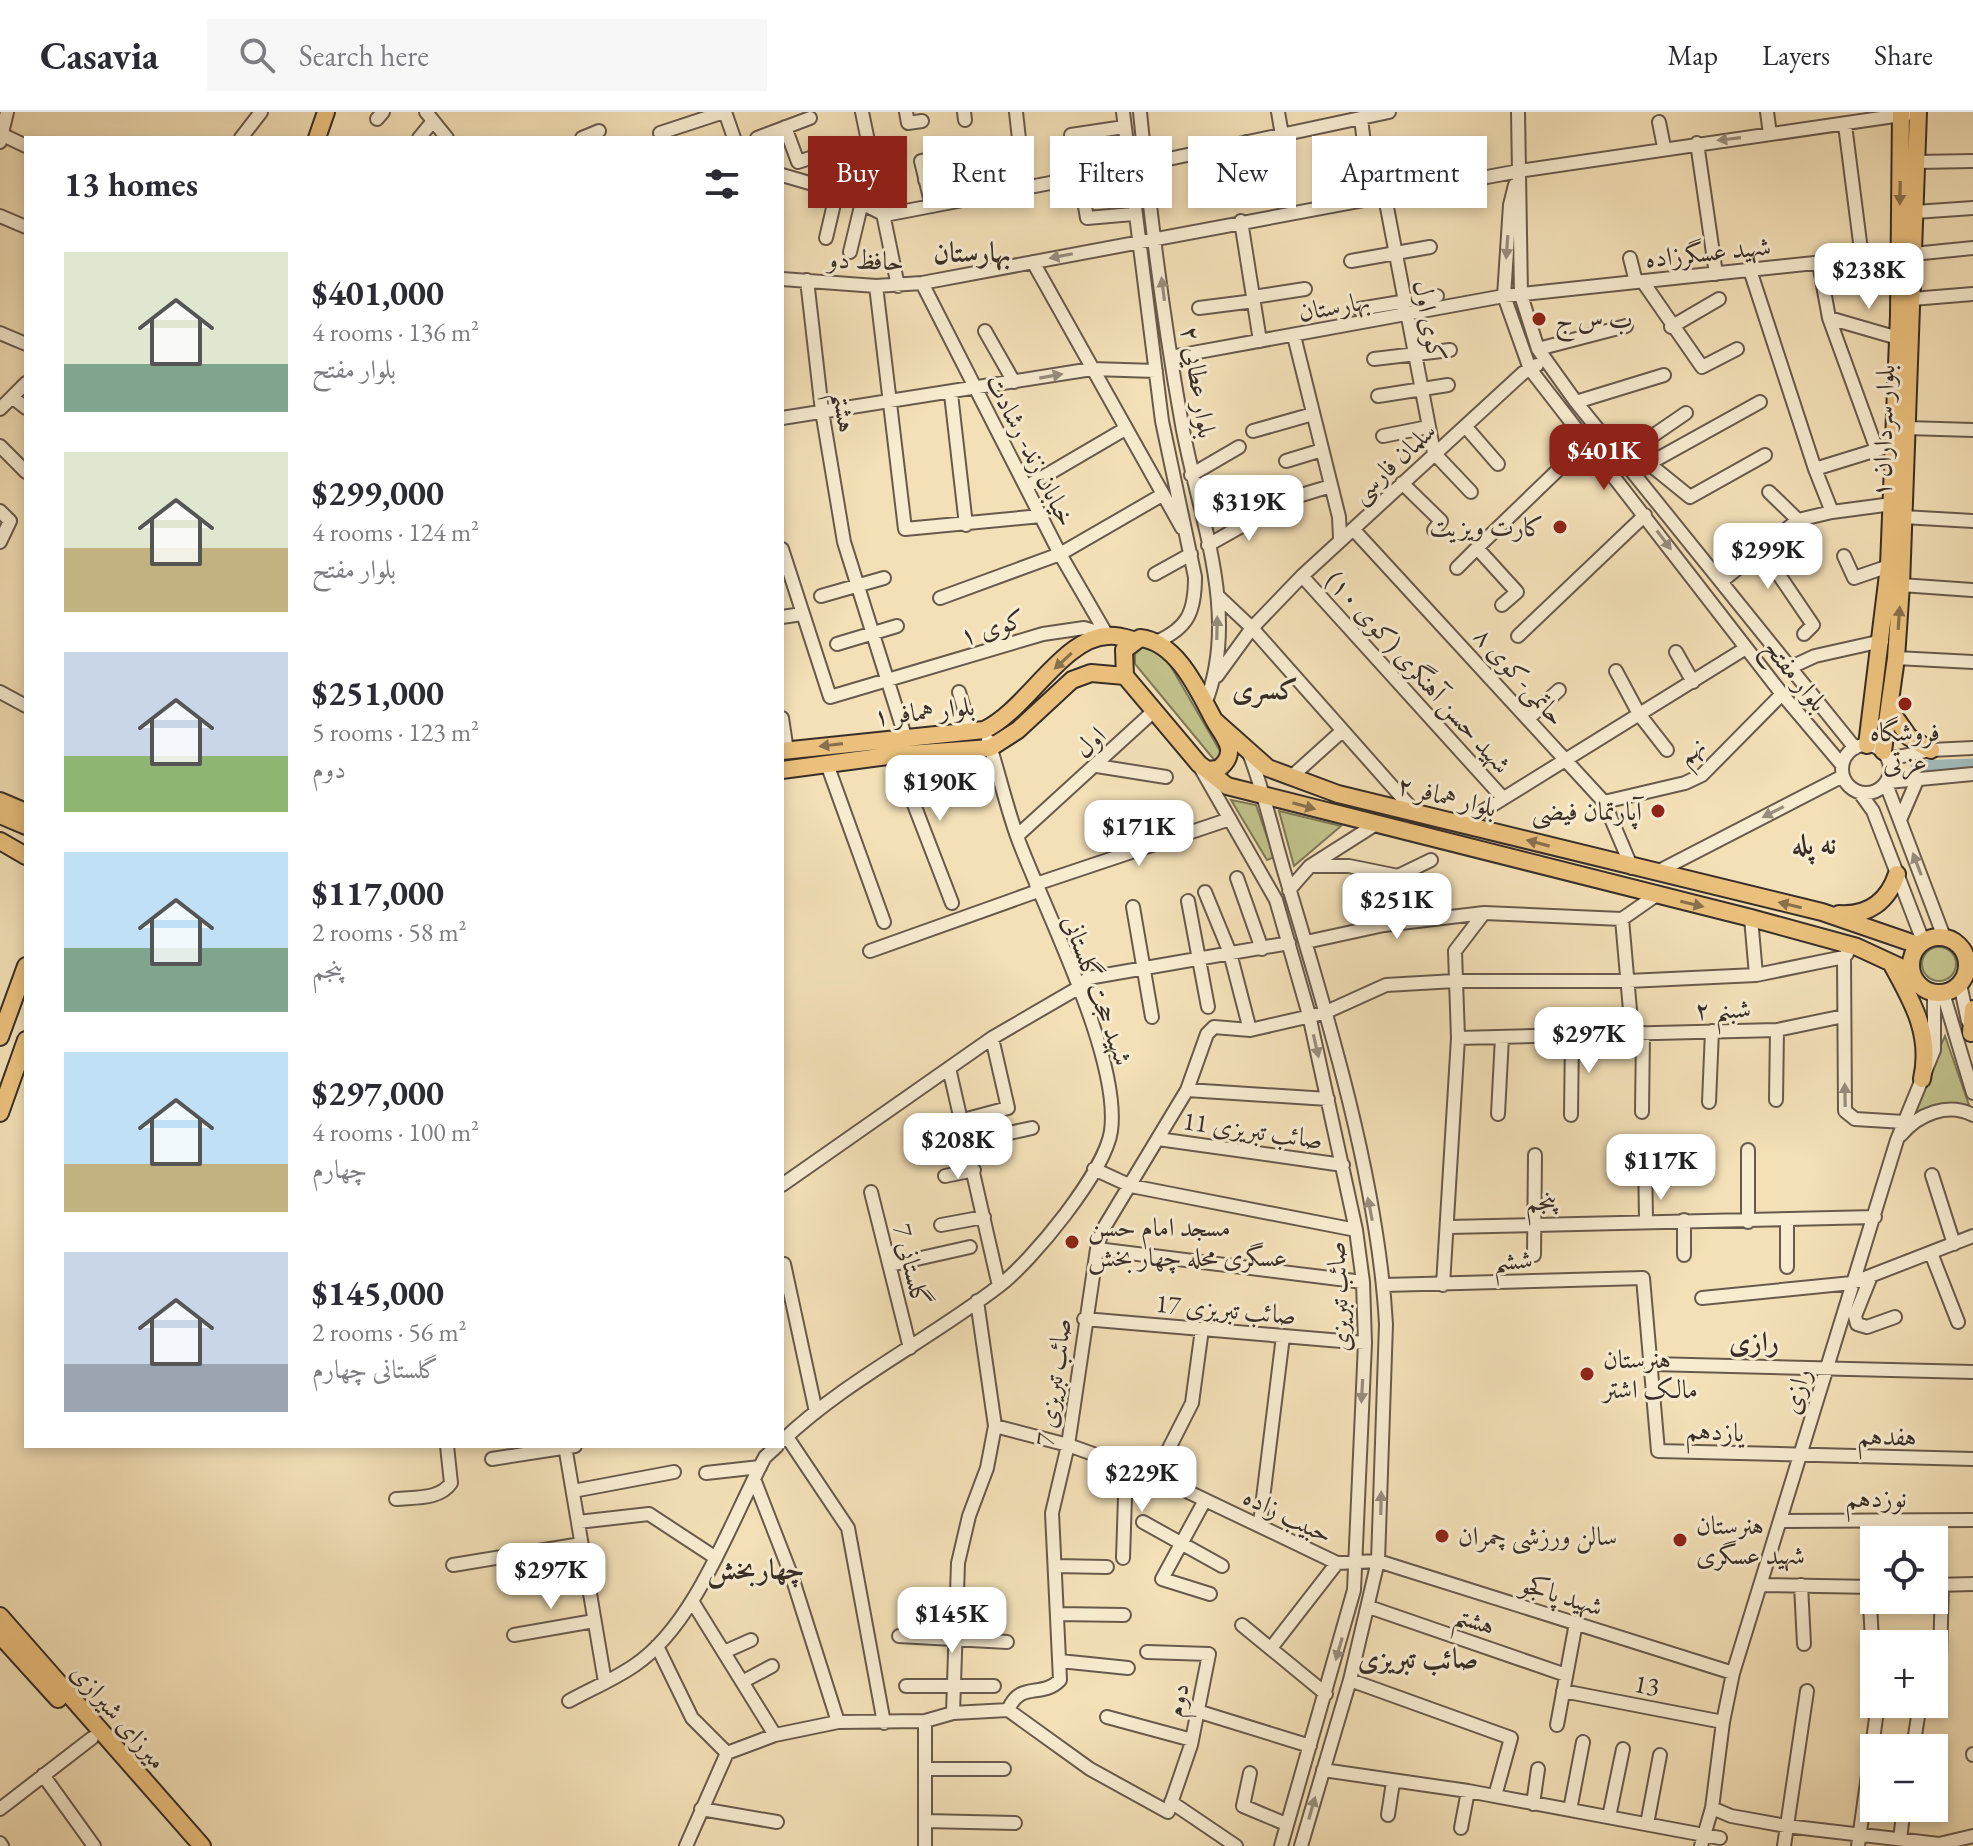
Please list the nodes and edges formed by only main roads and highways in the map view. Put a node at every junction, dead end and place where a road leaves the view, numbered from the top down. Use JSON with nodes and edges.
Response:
{"nodes":[{"id":1,"x":326,"y":112,"type":"edge"},
{"id":2,"x":336,"y":112,"type":"edge"},
{"id":3,"x":1910,"y":113,"type":"edge"},
{"id":4,"x":318,"y":136,"type":"edge"},
{"id":5,"x":329,"y":136,"type":"edge"},
{"id":6,"x":1906,"y":254,"type":"junction"},
{"id":7,"x":1898,"y":510,"type":"junction"},
{"id":8,"x":1133,"y":640,"type":"junction"},
{"id":9,"x":1125,"y":676,"type":"junction"},
{"id":10,"x":1890,"y":710,"type":"junction"},
{"id":11,"x":1214,"y":720,"type":"junction"},
{"id":12,"x":1931,"y":750,"type":"road end"},
{"id":13,"x":784,"y":751,"type":"edge"},
{"id":14,"x":1203,"y":767,"type":"junction"},
{"id":15,"x":784,"y":770,"type":"edge"},
{"id":16,"x":0,"y":801,"type":"edge"},
{"id":17,"x":24,"y":811,"type":"edge"},
{"id":18,"x":0,"y":815,"type":"edge"},
{"id":19,"x":0,"y":824,"type":"edge"},
{"id":20,"x":24,"y":825,"type":"edge"},
{"id":21,"x":0,"y":841,"type":"edge"},
{"id":22,"x":24,"y":846,"type":"edge"},
{"id":23,"x":1897,"y":874,"type":"road end"},
{"id":24,"x":1822,"y":912,"type":"junction"},
{"id":25,"x":1920,"y":943,"type":"junction"},
{"id":26,"x":1970,"y":958,"type":"edge"},
{"id":27,"x":1891,"y":963,"type":"junction"},
{"id":28,"x":24,"y":971,"type":"edge"},
{"id":29,"x":1911,"y":972,"type":"junction"},
{"id":30,"x":1966,"y":980,"type":"edge"},
{"id":31,"x":0,"y":1037,"type":"edge"},
{"id":32,"x":24,"y":1046,"type":"edge"},
{"id":33,"x":1922,"y":1079,"type":"road end"},
{"id":34,"x":0,"y":1113,"type":"edge"},
{"id":35,"x":0,"y":1616,"type":"edge"},
{"id":36,"x":0,"y":1635,"type":"edge"},
{"id":37,"x":189,"y":1846,"type":"edge"},
{"id":38,"x":202,"y":1846,"type":"edge"}],
"edges":[{"from":1,"to":4,"type":"main road"},
{"from":2,"to":5,"type":"main road"},
{"from":3,"to":6,"type":"main road","name":"بلوار سرداران ۱","one_way":true},
{"from":3,"to":6,"type":"main road","name":"بلوار سرداران ۱"},
{"from":6,"to":7,"type":"main road","name":"بلوار سرداران ۱"},
{"from":6,"to":7,"type":"main road","name":"بلوار سرداران ۱"},
{"from":10,"to":7,"type":"main road","name":"بلوار سرداران ۱","one_way":true},
{"from":7,"to":10,"type":"main road","name":"بلوار سرداران ۱"},
{"from":8,"to":9,"type":"main road"},
{"from":8,"to":11,"type":"main road"},
{"from":8,"to":13,"type":"main road","name":"بلوار همافر ۱","one_way":true},
{"from":9,"to":14,"type":"main road"},
{"from":9,"to":15,"type":"main road","name":"بلوار همافر ۱"},
{"from":10,"to":12,"type":"main road"},
{"from":11,"to":14,"type":"main road"},
{"from":24,"to":11,"type":"main road","name":"بلوار همافر ۲","one_way":true},
{"from":14,"to":27,"type":"main road","name":"بلوار همافر ۲","one_way":true},
{"from":16,"to":17,"type":"main road"},
{"from":18,"to":20,"type":"main road"},
{"from":19,"to":22,"type":"main road"},
{"from":21,"to":22,"type":"main road"},
{"from":23,"to":24,"type":"main road"},
{"from":24,"to":25,"type":"main road","name":"بلوار همافر ۲"},
{"from":25,"to":26,"type":"main road"},
{"from":25,"to":29,"type":"main road"},
{"from":26,"to":30,"type":"main road"},
{"from":27,"to":29,"type":"main road","name":"بلوار همافر ۲"},
{"from":27,"to":33,"type":"main road"},
{"from":28,"to":31,"type":"main road"},
{"from":29,"to":30,"type":"main road"},
{"from":32,"to":34,"type":"main road"},
{"from":35,"to":38,"type":"main road","name":"میرزای شیرازی"},
{"from":36,"to":37,"type":"main road","name":"میرزای شیرازی"}]}
